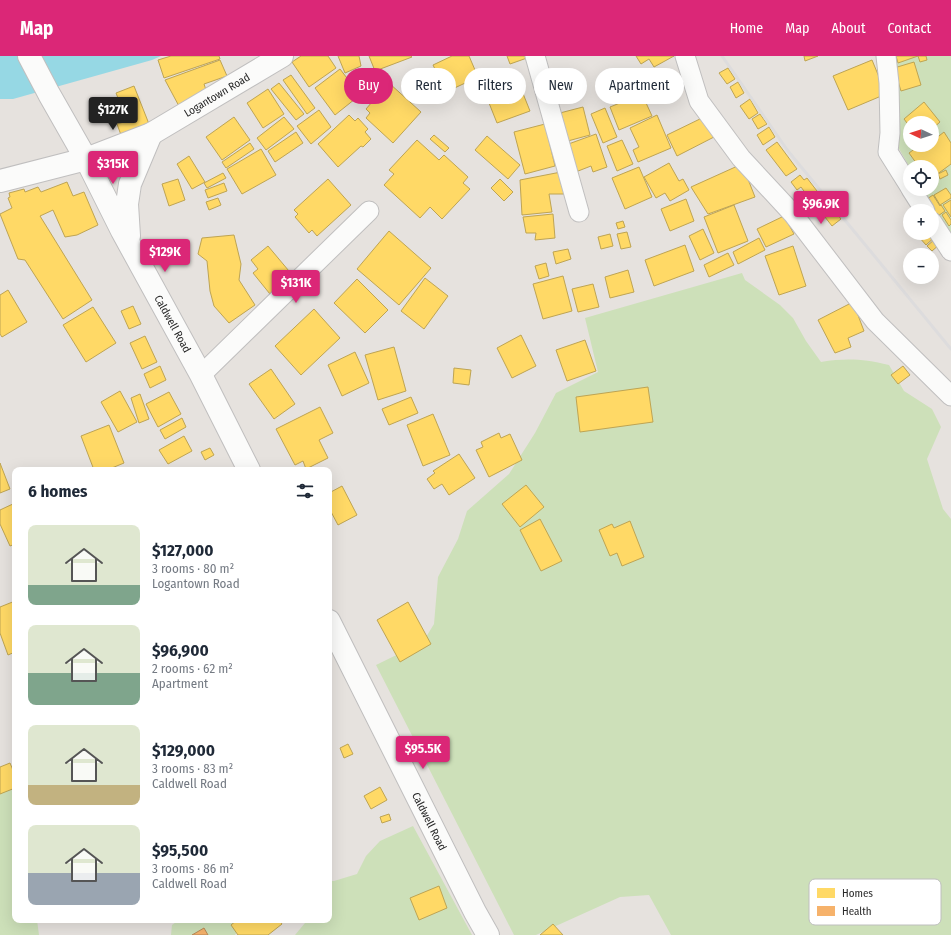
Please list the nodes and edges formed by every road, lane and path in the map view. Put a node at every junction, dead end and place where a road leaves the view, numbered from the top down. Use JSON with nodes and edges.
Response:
{"nodes":[{"id":1,"x":29,"y":56,"type":"edge"},
{"id":2,"x":282,"y":56,"type":"edge"},
{"id":3,"x":535,"y":56,"type":"edge"},
{"id":4,"x":685,"y":56,"type":"edge"},
{"id":5,"x":886,"y":56,"type":"edge"},
{"id":6,"x":151,"y":134,"type":"junction"},
{"id":7,"x":86,"y":159,"type":"junction"},
{"id":8,"x":903,"y":175,"type":"edge"},
{"id":9,"x":0,"y":181,"type":"edge"},
{"id":10,"x":369,"y":211,"type":"dead end"},
{"id":11,"x":579,"y":212,"type":"dead end"},
{"id":12,"x":939,"y":233,"type":"edge"},
{"id":13,"x":130,"y":245,"type":"junction"},
{"id":14,"x":951,"y":251,"type":"edge"},
{"id":15,"x":201,"y":375,"type":"junction"},
{"id":16,"x":951,"y":396,"type":"edge"},
{"id":17,"x":247,"y":467,"type":"edge"},
{"id":18,"x":332,"y":627,"type":"edge"},
{"id":19,"x":488,"y":935,"type":"edge"}],
"edges":[{"from":1,"to":7,"type":"main road","name":"Caldwell Road"},
{"from":2,"to":6,"type":"main road","name":"Logantown Road"},
{"from":3,"to":11,"type":"street"},
{"from":4,"to":16,"type":"street"},
{"from":5,"to":8,"type":"street"},
{"from":6,"to":7,"type":"main road","name":"Logantown Road"},
{"from":6,"to":13,"type":"main road"},
{"from":7,"to":9,"type":"main road","name":"Logantown Road"},
{"from":7,"to":13,"type":"main road","name":"Caldwell Road"},
{"from":10,"to":15,"type":"street"},
{"from":12,"to":14,"type":"street"},
{"from":13,"to":15,"type":"main road","name":"Caldwell Road"},
{"from":15,"to":17,"type":"main road","name":"Caldwell Road"},
{"from":18,"to":19,"type":"main road","name":"Caldwell Road"}]}
